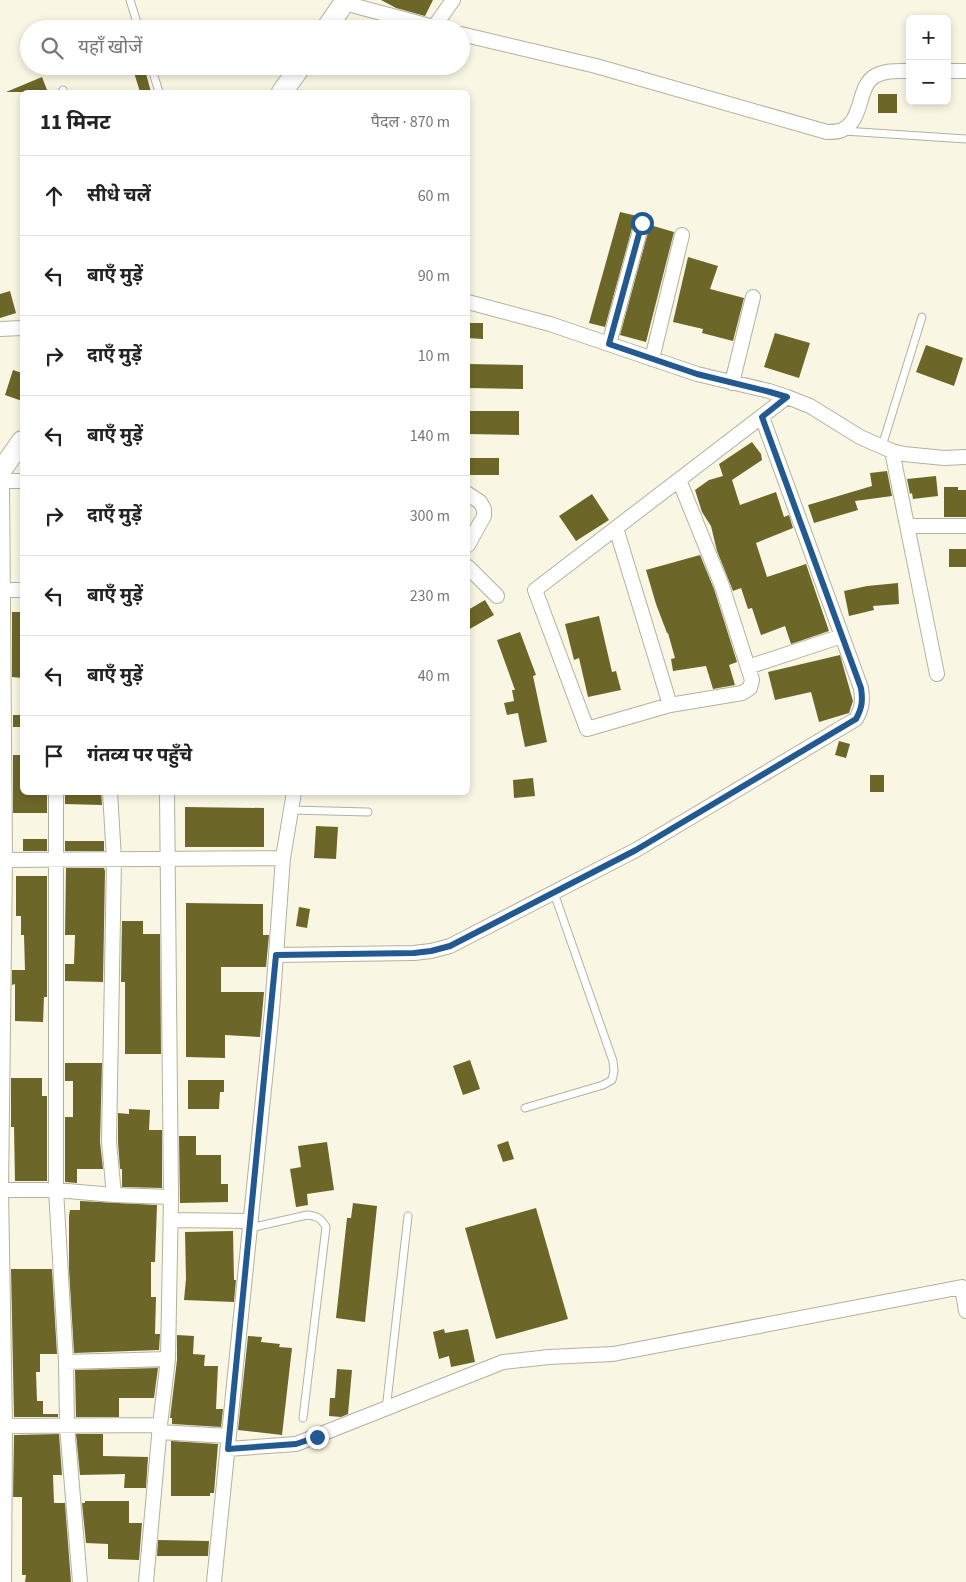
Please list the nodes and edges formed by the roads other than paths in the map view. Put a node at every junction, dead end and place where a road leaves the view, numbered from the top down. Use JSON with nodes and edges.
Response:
{"nodes":[{"id":1,"x":130,"y":0,"type":"edge"},
{"id":2,"x":453,"y":0,"type":"edge"},
{"id":3,"x":345,"y":1,"type":"edge"},
{"id":4,"x":136,"y":20,"type":"edge"},
{"id":5,"x":332,"y":20,"type":"edge"},
{"id":6,"x":410,"y":20,"type":"edge"},
{"id":7,"x":442,"y":20,"type":"edge"},
{"id":8,"x":470,"y":36,"type":"edge"},
{"id":9,"x":906,"y":71,"type":"edge"},
{"id":10,"x":951,"y":71,"type":"edge"},
{"id":11,"x":966,"y":71,"type":"edge"},
{"id":12,"x":154,"y":75,"type":"edge"},
{"id":13,"x":294,"y":75,"type":"edge"},
{"id":14,"x":158,"y":90,"type":"edge"},
{"id":15,"x":283,"y":90,"type":"edge"},
{"id":16,"x":841,"y":131,"type":"junction"},
{"id":17,"x":966,"y":139,"type":"edge"},
{"id":18,"x":642,"y":223,"type":"dead end"},
{"id":19,"x":682,"y":235,"type":"dead end"},
{"id":20,"x":753,"y":297,"type":"dead end"},
{"id":21,"x":470,"y":303,"type":"edge"},
{"id":22,"x":922,"y":317,"type":"dead end"},
{"id":23,"x":20,"y":328,"type":"edge"},
{"id":24,"x":0,"y":330,"type":"edge"},
{"id":25,"x":609,"y":344,"type":"junction"},
{"id":26,"x":652,"y":359,"type":"junction"},
{"id":27,"x":732,"y":383,"type":"junction"},
{"id":28,"x":787,"y":397,"type":"junction"},
{"id":29,"x":762,"y":417,"type":"junction"},
{"id":30,"x":20,"y":444,"type":"edge"},
{"id":31,"x":887,"y":448,"type":"junction"},
{"id":32,"x":966,"y":457,"type":"edge"},
{"id":33,"x":1,"y":477,"type":"edge"},
{"id":34,"x":679,"y":480,"type":"junction"},
{"id":35,"x":20,"y":481,"type":"edge"},
{"id":36,"x":470,"y":495,"type":"edge"},
{"id":37,"x":907,"y":526,"type":"junction"},
{"id":38,"x":966,"y":526,"type":"edge"},
{"id":39,"x":616,"y":528,"type":"junction"},
{"id":40,"x":470,"y":541,"type":"edge"},
{"id":41,"x":470,"y":569,"type":"edge"},
{"id":42,"x":3,"y":590,"type":"junction"},
{"id":43,"x":20,"y":590,"type":"edge"},
{"id":44,"x":497,"y":596,"type":"dead end"},
{"id":45,"x":842,"y":636,"type":"junction"},
{"id":46,"x":748,"y":667,"type":"junction"},
{"id":47,"x":937,"y":674,"type":"dead end"},
{"id":48,"x":670,"y":705,"type":"junction"},
{"id":49,"x":56,"y":795,"type":"edge"},
{"id":50,"x":110,"y":795,"type":"edge"},
{"id":51,"x":167,"y":795,"type":"edge"},
{"id":52,"x":294,"y":795,"type":"edge"},
{"id":53,"x":292,"y":810,"type":"junction"},
{"id":54,"x":368,"y":812,"type":"dead end"},
{"id":55,"x":283,"y":858,"type":"junction"},
{"id":56,"x":114,"y":859,"type":"junction"},
{"id":57,"x":167,"y":859,"type":"junction"},
{"id":58,"x":2,"y":860,"type":"edge"},
{"id":59,"x":55,"y":860,"type":"junction"},
{"id":60,"x":554,"y":893,"type":"junction"},
{"id":61,"x":276,"y":955,"type":"junction"},
{"id":62,"x":525,"y":1108,"type":"dead end"},
{"id":63,"x":1,"y":1190,"type":"edge"},
{"id":64,"x":56,"y":1190,"type":"junction"},
{"id":65,"x":114,"y":1195,"type":"junction"},
{"id":66,"x":171,"y":1197,"type":"junction"},
{"id":67,"x":408,"y":1216,"type":"dead end"},
{"id":68,"x":171,"y":1220,"type":"junction"},
{"id":69,"x":250,"y":1224,"type":"junction"},
{"id":70,"x":966,"y":1310,"type":"edge"},
{"id":71,"x":168,"y":1359,"type":"junction"},
{"id":72,"x":66,"y":1362,"type":"junction"},
{"id":73,"x":386,"y":1410,"type":"junction"},
{"id":74,"x":303,"y":1418,"type":"dead end"},
{"id":75,"x":3,"y":1426,"type":"edge"},
{"id":76,"x":67,"y":1426,"type":"junction"},
{"id":77,"x":160,"y":1429,"type":"junction"},
{"id":78,"x":228,"y":1442,"type":"junction"},
{"id":79,"x":4,"y":1582,"type":"edge"},
{"id":80,"x":80,"y":1582,"type":"edge"},
{"id":81,"x":146,"y":1582,"type":"edge"},
{"id":82,"x":214,"y":1582,"type":"edge"}],
"edges":[{"from":1,"to":4,"type":"lane"},
{"from":2,"to":7,"type":"street"},
{"from":3,"to":5,"type":"main road"},
{"from":3,"to":6,"type":"street"},
{"from":8,"to":16,"type":"street"},
{"from":9,"to":16,"type":"street"},
{"from":10,"to":11,"type":"street"},
{"from":12,"to":14,"type":"lane"},
{"from":13,"to":15,"type":"main road"},
{"from":16,"to":17,"type":"lane"},
{"from":18,"to":25,"type":"street"},
{"from":19,"to":26,"type":"street"},
{"from":20,"to":27,"type":"street"},
{"from":21,"to":25,"type":"street"},
{"from":22,"to":31,"type":"lane"},
{"from":23,"to":24,"type":"street"},
{"from":25,"to":26,"type":"street"},
{"from":26,"to":27,"type":"street"},
{"from":27,"to":28,"type":"street"},
{"from":28,"to":29,"type":"street"},
{"from":28,"to":31,"type":"street"},
{"from":29,"to":34,"type":"street"},
{"from":29,"to":45,"type":"street"},
{"from":30,"to":33,"type":"main road"},
{"from":31,"to":32,"type":"street"},
{"from":31,"to":37,"type":"street"},
{"from":33,"to":35,"type":"street"},
{"from":33,"to":42,"type":"street"},
{"from":34,"to":39,"type":"street"},
{"from":34,"to":46,"type":"street"},
{"from":36,"to":40,"type":"street"},
{"from":37,"to":38,"type":"street"},
{"from":37,"to":47,"type":"street"},
{"from":39,"to":48,"type":"street"},
{"from":39,"to":48,"type":"street"},
{"from":41,"to":44,"type":"street"},
{"from":42,"to":43,"type":"street"},
{"from":42,"to":58,"type":"street"},
{"from":45,"to":46,"type":"street"},
{"from":45,"to":60,"type":"street"},
{"from":46,"to":48,"type":"street"},
{"from":49,"to":59,"type":"street"},
{"from":50,"to":56,"type":"street"},
{"from":51,"to":57,"type":"street"},
{"from":52,"to":53,"type":"street"},
{"from":53,"to":54,"type":"lane"},
{"from":53,"to":55,"type":"street"},
{"from":55,"to":57,"type":"street"},
{"from":55,"to":61,"type":"street"},
{"from":56,"to":57,"type":"street"},
{"from":56,"to":59,"type":"street"},
{"from":56,"to":65,"type":"street"},
{"from":57,"to":66,"type":"street"},
{"from":58,"to":59,"type":"street"},
{"from":58,"to":63,"type":"street"},
{"from":59,"to":64,"type":"street"},
{"from":60,"to":61,"type":"street"},
{"from":60,"to":62,"type":"lane"},
{"from":61,"to":69,"type":"street"},
{"from":63,"to":64,"type":"street"},
{"from":63,"to":75,"type":"street"},
{"from":64,"to":65,"type":"street"},
{"from":64,"to":72,"type":"street"},
{"from":65,"to":66,"type":"street"},
{"from":66,"to":68,"type":"street"},
{"from":67,"to":73,"type":"lane"},
{"from":68,"to":69,"type":"street"},
{"from":68,"to":71,"type":"street"},
{"from":69,"to":74,"type":"lane"},
{"from":69,"to":78,"type":"street"},
{"from":70,"to":73,"type":"street"},
{"from":71,"to":72,"type":"street"},
{"from":71,"to":77,"type":"street"},
{"from":72,"to":76,"type":"street"},
{"from":73,"to":78,"type":"street"},
{"from":75,"to":76,"type":"street"},
{"from":75,"to":79,"type":"street"},
{"from":76,"to":77,"type":"street"},
{"from":76,"to":80,"type":"street"},
{"from":77,"to":78,"type":"street"},
{"from":77,"to":81,"type":"street"},
{"from":78,"to":82,"type":"street"}]}
